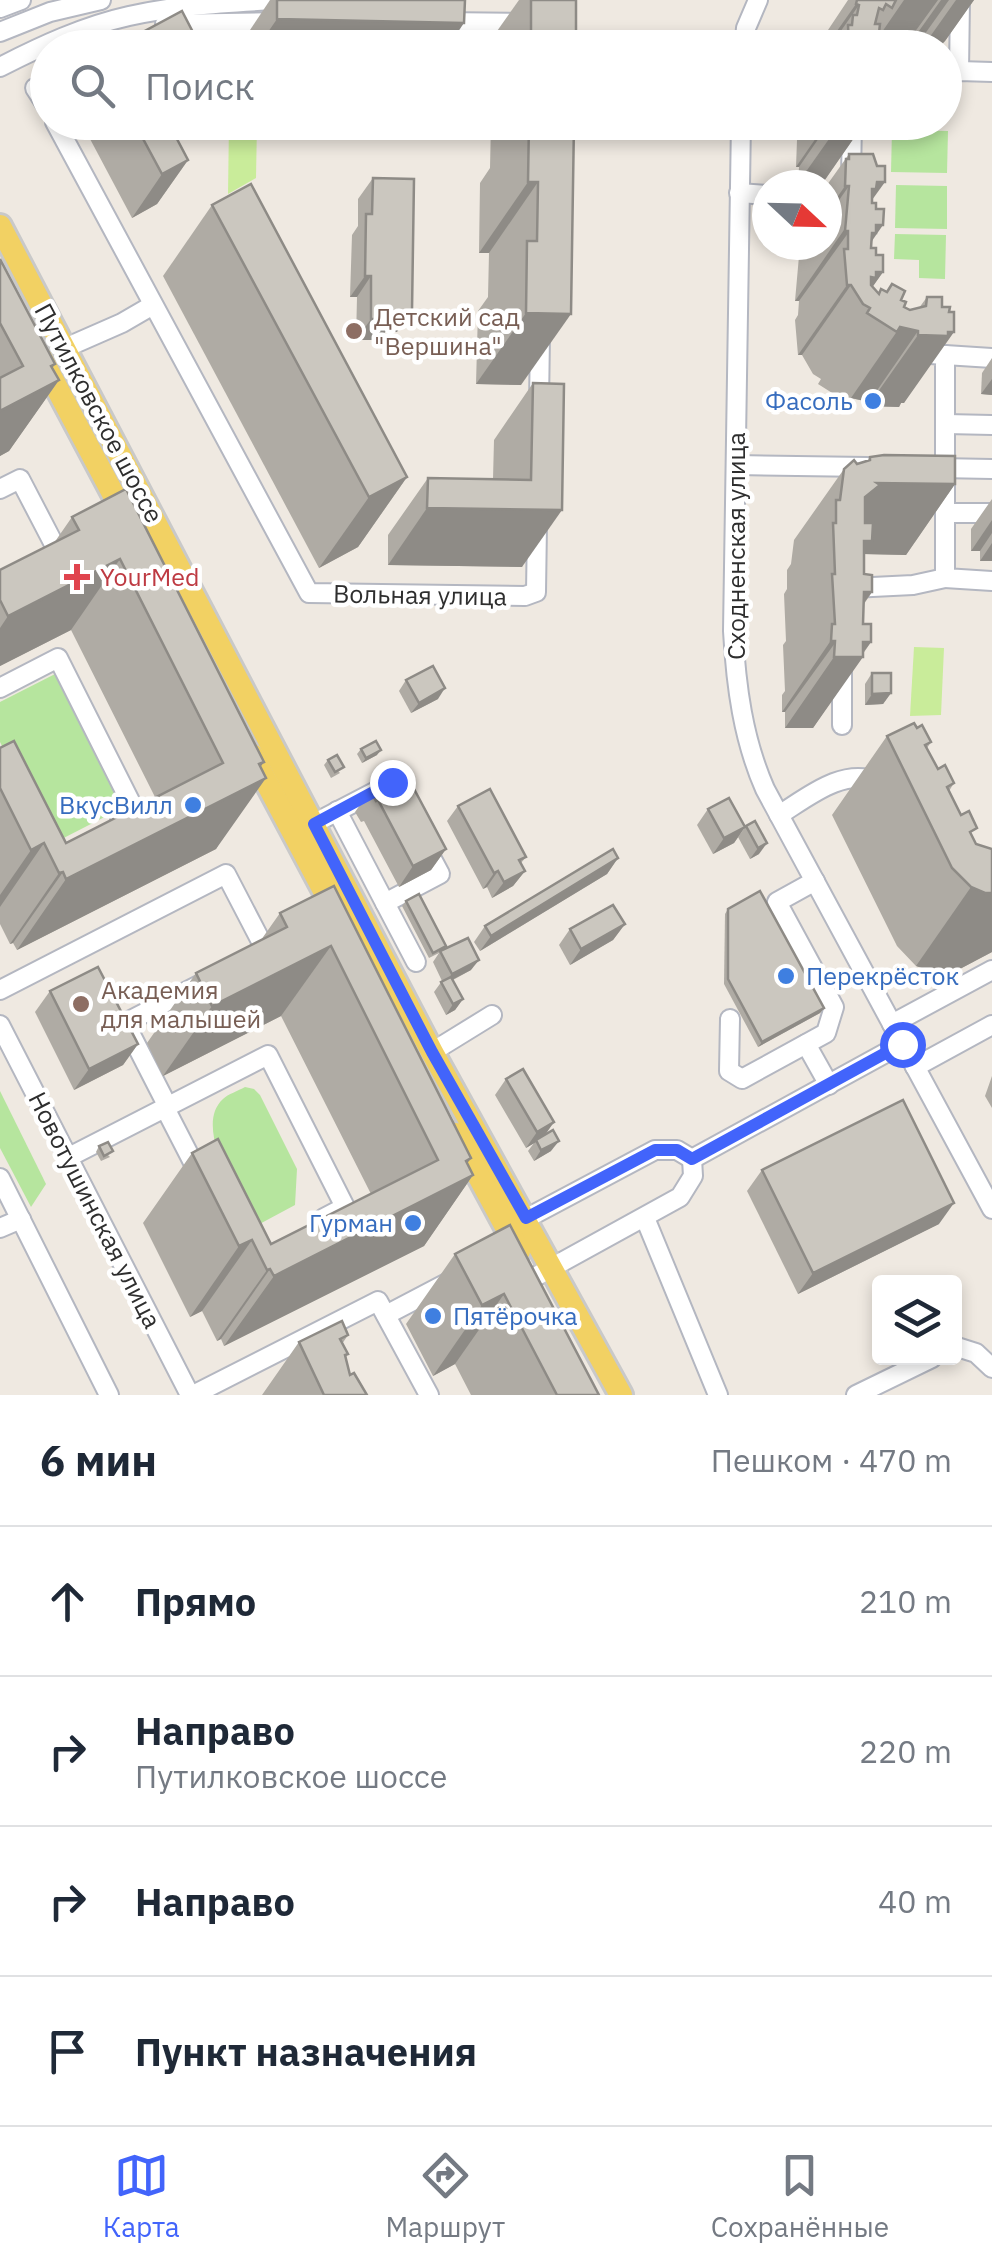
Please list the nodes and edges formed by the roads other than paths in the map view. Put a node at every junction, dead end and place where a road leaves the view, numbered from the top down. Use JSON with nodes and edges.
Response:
{"nodes":[{"id":1,"x":21,"y":0,"type":"edge"},
{"id":2,"x":101,"y":0,"type":"edge"},
{"id":3,"x":275,"y":0,"type":"edge"},
{"id":4,"x":758,"y":0,"type":"edge"},
{"id":5,"x":960,"y":0,"type":"edge"},
{"id":6,"x":0,"y":8,"type":"edge"},
{"id":7,"x":293,"y":22,"type":"edge"},
{"id":8,"x":428,"y":22,"type":"edge"},
{"id":9,"x":81,"y":30,"type":"edge"},
{"id":10,"x":149,"y":30,"type":"edge"},
{"id":11,"x":543,"y":30,"type":"edge"},
{"id":12,"x":746,"y":30,"type":"edge"},
{"id":13,"x":957,"y":30,"type":"edge"},
{"id":14,"x":0,"y":32,"type":"edge"},
{"id":15,"x":30,"y":53,"type":"edge"},
{"id":16,"x":0,"y":67,"type":"edge"},
{"id":17,"x":992,"y":72,"type":"edge"},
{"id":18,"x":962,"y":74,"type":"edge"},
{"id":19,"x":65,"y":140,"type":"edge"},
{"id":20,"x":740,"y":140,"type":"edge"},
{"id":21,"x":852,"y":140,"type":"edge"},
{"id":22,"x":739,"y":193,"type":"junction"},
{"id":23,"x":752,"y":194,"type":"edge"},
{"id":24,"x":850,"y":198,"type":"edge"},
{"id":25,"x":0,"y":226,"type":"edge"},
{"id":26,"x":153,"y":304,"type":"junction"},
{"id":27,"x":540,"y":318,"type":"edge"},
{"id":28,"x":28,"y":334,"type":"edge"},
{"id":29,"x":65,"y":348,"type":"junction"},
{"id":30,"x":890,"y":353,"type":"edge"},
{"id":31,"x":946,"y":356,"type":"junction"},
{"id":32,"x":992,"y":358,"type":"edge"},
{"id":33,"x":539,"y":416,"type":"edge"},
{"id":34,"x":946,"y":424,"type":"junction"},
{"id":35,"x":992,"y":425,"type":"edge"},
{"id":36,"x":736,"y":465,"type":"junction"},
{"id":37,"x":892,"y":468,"type":"edge"},
{"id":38,"x":937,"y":468,"type":"junction"},
{"id":39,"x":992,"y":469,"type":"edge"},
{"id":40,"x":0,"y":489,"type":"edge"},
{"id":41,"x":946,"y":513,"type":"junction"},
{"id":42,"x":992,"y":513,"type":"edge"},
{"id":43,"x":537,"y":514,"type":"edge"},
{"id":44,"x":138,"y":541,"type":"edge"},
{"id":45,"x":29,"y":567,"type":"edge"},
{"id":46,"x":945,"y":578,"type":"junction"},
{"id":47,"x":992,"y":581,"type":"edge"},
{"id":48,"x":843,"y":614,"type":"edge"},
{"id":49,"x":184,"y":627,"type":"edge"},
{"id":50,"x":842,"y":651,"type":"edge"},
{"id":51,"x":0,"y":688,"type":"edge"},
{"id":52,"x":842,"y":726,"type":"dead end"},
{"id":53,"x":400,"y":798,"type":"edge"},
{"id":54,"x":892,"y":800,"type":"edge"},
{"id":55,"x":337,"y":812,"type":"junction"},
{"id":56,"x":779,"y":815,"type":"junction"},
{"id":57,"x":314,"y":824,"type":"junction"},
{"id":58,"x":105,"y":828,"type":"edge"},
{"id":59,"x":416,"y":828,"type":"edge"},
{"id":60,"x":814,"y":881,"type":"junction"},
{"id":61,"x":385,"y":903,"type":"junction"},
{"id":62,"x":248,"y":960,"type":"edge"},
{"id":63,"x":416,"y":962,"type":"dead end"},
{"id":64,"x":992,"y":970,"type":"edge"},
{"id":65,"x":213,"y":978,"type":"edge"},
{"id":66,"x":0,"y":990,"type":"edge"},
{"id":67,"x":492,"y":1015,"type":"dead end"},
{"id":68,"x":730,"y":1019,"type":"dead end"},
{"id":69,"x":0,"y":1024,"type":"edge"},
{"id":70,"x":892,"y":1024,"type":"junction"},
{"id":71,"x":992,"y":1026,"type":"edge"},
{"id":72,"x":806,"y":1044,"type":"junction"},
{"id":73,"x":902,"y":1044,"type":"junction"},
{"id":74,"x":432,"y":1052,"type":"junction"},
{"id":75,"x":915,"y":1066,"type":"junction"},
{"id":76,"x":829,"y":1084,"type":"junction"},
{"id":77,"x":166,"y":1107,"type":"junction"},
{"id":78,"x":67,"y":1158,"type":"junction"},
{"id":79,"x":692,"y":1159,"type":"junction"},
{"id":80,"x":0,"y":1178,"type":"edge"},
{"id":81,"x":208,"y":1192,"type":"edge"},
{"id":82,"x":992,"y":1209,"type":"edge"},
{"id":83,"x":645,"y":1218,"type":"junction"},
{"id":84,"x":22,"y":1219,"type":"junction"},
{"id":85,"x":517,"y":1223,"type":"junction"},
{"id":86,"x":311,"y":1225,"type":"edge"},
{"id":87,"x":0,"y":1228,"type":"edge"},
{"id":88,"x":543,"y":1272,"type":"junction"},
{"id":89,"x":451,"y":1281,"type":"dead end"},
{"id":90,"x":386,"y":1315,"type":"junction"},
{"id":91,"x":962,"y":1349,"type":"edge"},
{"id":92,"x":918,"y":1365,"type":"edge"},
{"id":93,"x":992,"y":1368,"type":"edge"},
{"id":94,"x":109,"y":1395,"type":"edge"},
{"id":95,"x":192,"y":1395,"type":"edge"},
{"id":96,"x":428,"y":1395,"type":"edge"},
{"id":97,"x":596,"y":1395,"type":"edge"},
{"id":98,"x":621,"y":1395,"type":"edge"},
{"id":99,"x":718,"y":1395,"type":"edge"},
{"id":100,"x":856,"y":1395,"type":"edge"}],
"edges":[{"from":1,"to":6,"type":"street"},
{"from":2,"to":14,"type":"street"},
{"from":3,"to":9,"type":"street"},
{"from":4,"to":12,"type":"street"},
{"from":5,"to":13,"type":"street"},
{"from":7,"to":10,"type":"street"},
{"from":8,"to":11,"type":"street"},
{"from":15,"to":16,"type":"street"},
{"from":17,"to":18,"type":"street"},
{"from":19,"to":26,"type":"street","name":"Вольная улица"},
{"from":20,"to":22,"type":"street","name":"Сходненская улица"},
{"from":21,"to":24,"type":"street"},
{"from":22,"to":23,"type":"street"},
{"from":22,"to":36,"type":"street","name":"Сходненская улица"},
{"from":25,"to":29,"type":"main road","name":"Путилковское шоссе"},
{"from":26,"to":29,"type":"street"},
{"from":26,"to":43,"type":"street","name":"Вольная улица"},
{"from":27,"to":33,"type":"street"},
{"from":28,"to":44,"type":"main road","name":"Путилковское шоссе"},
{"from":29,"to":57,"type":"main road","name":"Путилковское шоссе"},
{"from":30,"to":31,"type":"street"},
{"from":31,"to":32,"type":"street"},
{"from":31,"to":34,"type":"street"},
{"from":34,"to":35,"type":"street"},
{"from":34,"to":38,"type":"street"},
{"from":36,"to":37,"type":"street"},
{"from":36,"to":56,"type":"street","name":"Сходненская улица"},
{"from":38,"to":39,"type":"street"},
{"from":38,"to":41,"type":"street"},
{"from":40,"to":45,"type":"street"},
{"from":41,"to":42,"type":"street"},
{"from":41,"to":46,"type":"street"},
{"from":46,"to":47,"type":"street"},
{"from":46,"to":48,"type":"street"},
{"from":49,"to":85,"type":"main road","name":"Путилковское шоссе"},
{"from":50,"to":52,"type":"street"},
{"from":51,"to":58,"type":"street"},
{"from":53,"to":55,"type":"street"},
{"from":54,"to":56,"type":"street"},
{"from":55,"to":57,"type":"street"},
{"from":55,"to":61,"type":"street"},
{"from":56,"to":60,"type":"street","name":"Сходненская улица"},
{"from":57,"to":74,"type":"main road","name":"Путилковское шоссе"},
{"from":59,"to":61,"type":"street"},
{"from":60,"to":70,"type":"street","name":"Сходненская улица"},
{"from":60,"to":72,"type":"street"},
{"from":61,"to":63,"type":"street"},
{"from":62,"to":66,"type":"street"},
{"from":64,"to":70,"type":"street"},
{"from":65,"to":77,"type":"street"},
{"from":67,"to":74,"type":"street"},
{"from":68,"to":72,"type":"street"},
{"from":69,"to":78,"type":"street","name":"Новотушинская улица"},
{"from":70,"to":73,"type":"street","name":"Сходненская улица"},
{"from":71,"to":75,"type":"street"},
{"from":72,"to":76,"type":"street"},
{"from":73,"to":75,"type":"street","name":"Сходненская улица"},
{"from":73,"to":76,"type":"street"},
{"from":74,"to":85,"type":"main road","name":"Путилковское шоссе"},
{"from":75,"to":82,"type":"street","name":"Сходненская улица"},
{"from":76,"to":79,"type":"street"},
{"from":77,"to":78,"type":"street"},
{"from":77,"to":81,"type":"street"},
{"from":77,"to":86,"type":"street"},
{"from":78,"to":95,"type":"street","name":"Новотушинская улица"},
{"from":79,"to":83,"type":"street"},
{"from":79,"to":85,"type":"street"},
{"from":80,"to":84,"type":"street"},
{"from":83,"to":88,"type":"street"},
{"from":83,"to":99,"type":"street"},
{"from":84,"to":87,"type":"street"},
{"from":84,"to":94,"type":"street"},
{"from":85,"to":88,"type":"main road","name":"Путилковское шоссе"},
{"from":88,"to":97,"type":"main road","name":"Путилковское шоссе"},
{"from":88,"to":98,"type":"main road","name":"Путилковское шоссе"},
{"from":89,"to":90,"type":"street"},
{"from":90,"to":95,"type":"street"},
{"from":90,"to":96,"type":"street"},
{"from":91,"to":93,"type":"street"},
{"from":92,"to":100,"type":"street"}]}
